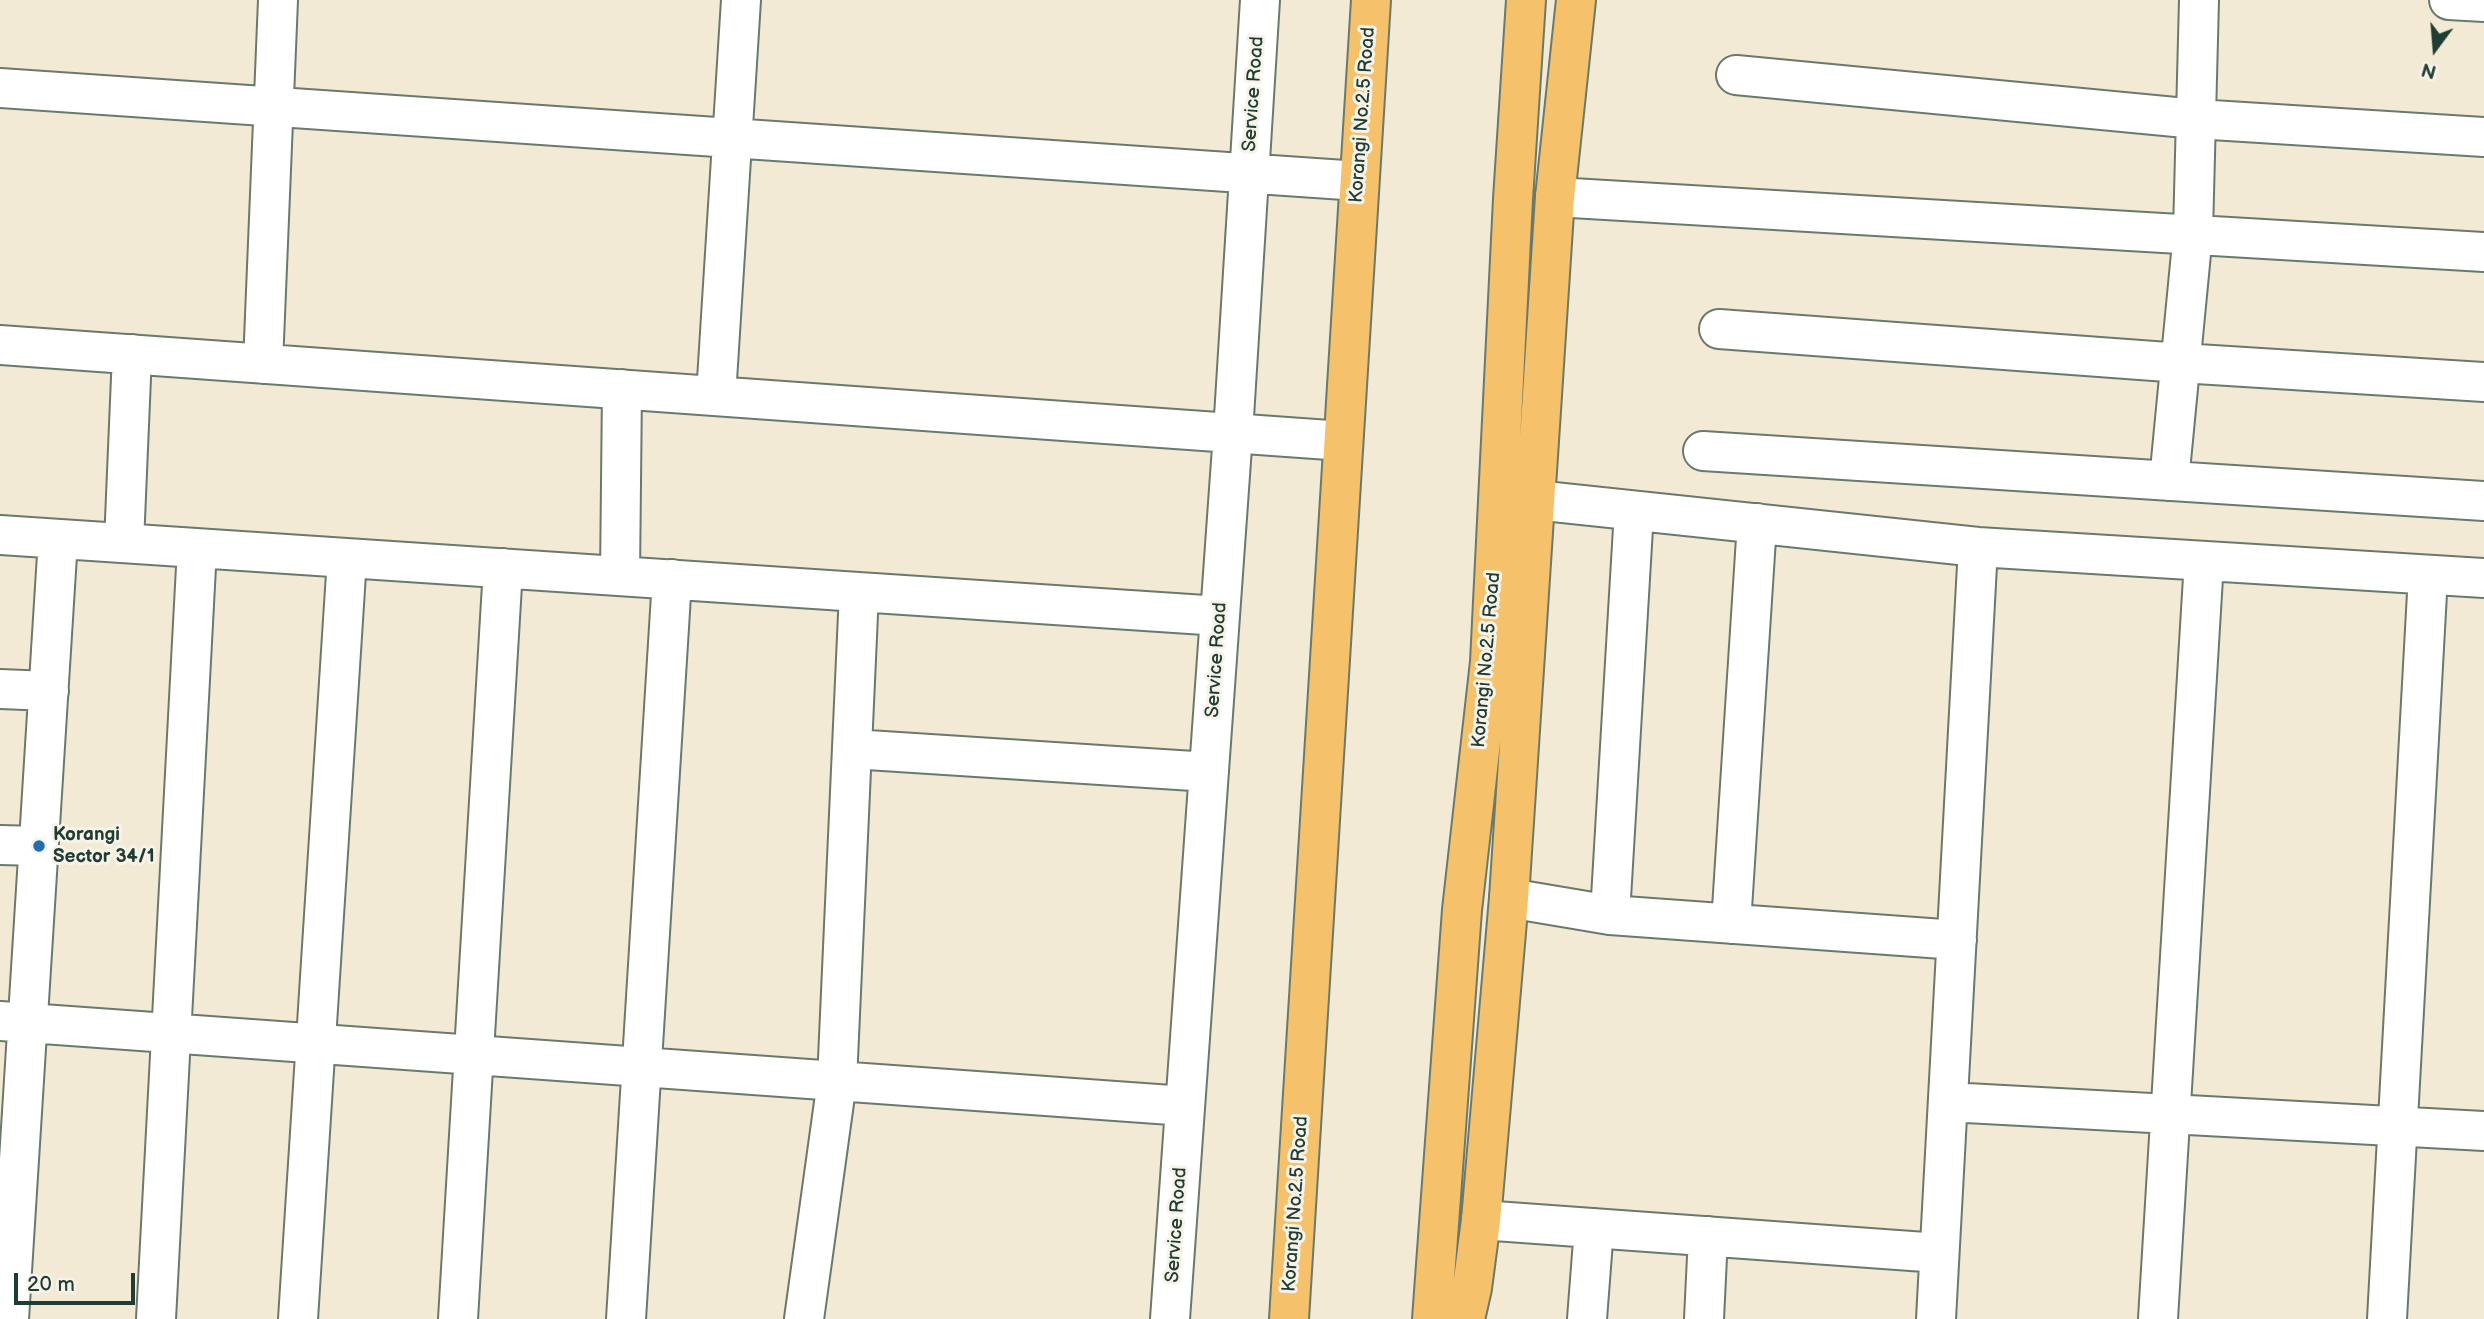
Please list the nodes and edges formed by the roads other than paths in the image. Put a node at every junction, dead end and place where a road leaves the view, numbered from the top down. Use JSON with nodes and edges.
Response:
{"nodes":[{"id":1,"x":278,"y":0,"type":"edge"},
{"id":2,"x":741,"y":0,"type":"edge"},
{"id":3,"x":1260,"y":0,"type":"edge"},
{"id":4,"x":1371,"y":0,"type":"edge"},
{"id":5,"x":1526,"y":0,"type":"edge"},
{"id":6,"x":1576,"y":0,"type":"edge"},
{"id":7,"x":2199,"y":0,"type":"edge"},
{"id":8,"x":2449,"y":0,"type":"edge"},
{"id":9,"x":2484,"y":2,"type":"edge"},
{"id":10,"x":1736,"y":75,"type":"dead end"},
{"id":11,"x":0,"y":88,"type":"edge"},
{"id":12,"x":274,"y":107,"type":"junction"},
{"id":13,"x":2196,"y":119,"type":"junction"},
{"id":14,"x":2484,"y":137,"type":"edge"},
{"id":15,"x":732,"y":138,"type":"junction"},
{"id":16,"x":1249,"y":174,"type":"junction"},
{"id":17,"x":1359,"y":181,"type":"junction"},
{"id":18,"x":1555,"y":197,"type":"junction"},
{"id":19,"x":2193,"y":233,"type":"junction"},
{"id":20,"x":2484,"y":252,"type":"edge"},
{"id":21,"x":1719,"y":329,"type":"dead end"},
{"id":22,"x":0,"y":345,"type":"edge"},
{"id":23,"x":132,"y":354,"type":"junction"},
{"id":24,"x":2181,"y":363,"type":"junction"},
{"id":25,"x":263,"y":364,"type":"junction"},
{"id":26,"x":2484,"y":382,"type":"edge"},
{"id":27,"x":622,"y":389,"type":"junction"},
{"id":28,"x":716,"y":396,"type":"junction"},
{"id":29,"x":1233,"y":433,"type":"junction"},
{"id":30,"x":1343,"y":441,"type":"junction"},
{"id":31,"x":1703,"y":451,"type":"dead end"},
{"id":32,"x":2169,"y":481,"type":"junction"},
{"id":33,"x":1535,"y":500,"type":"junction"},
{"id":34,"x":2484,"y":501,"type":"edge"},
{"id":35,"x":1634,"y":511,"type":"junction"},
{"id":36,"x":1757,"y":523,"type":"junction"},
{"id":37,"x":0,"y":535,"type":"edge"},
{"id":38,"x":58,"y":538,"type":"junction"},
{"id":39,"x":124,"y":543,"type":"junction"},
{"id":40,"x":1978,"y":547,"type":"junction"},
{"id":41,"x":197,"y":548,"type":"junction"},
{"id":42,"x":347,"y":558,"type":"junction"},
{"id":43,"x":2204,"y":561,"type":"junction"},
{"id":44,"x":503,"y":568,"type":"junction"},
{"id":45,"x":2428,"y":575,"type":"junction"},
{"id":46,"x":620,"y":576,"type":"junction"},
{"id":47,"x":2484,"y":578,"type":"edge"},
{"id":48,"x":672,"y":579,"type":"junction"},
{"id":49,"x":859,"y":592,"type":"junction"},
{"id":50,"x":1220,"y":616,"type":"junction"},
{"id":51,"x":0,"y":689,"type":"edge"},
{"id":52,"x":49,"y":691,"type":"junction"},
{"id":53,"x":852,"y":749,"type":"junction"},
{"id":54,"x":1209,"y":772,"type":"junction"},
{"id":55,"x":0,"y":845,"type":"edge"},
{"id":56,"x":39,"y":846,"type":"junction"},
{"id":57,"x":1509,"y":898,"type":"junction"},
{"id":58,"x":1610,"y":915,"type":"junction"},
{"id":59,"x":1731,"y":923,"type":"junction"},
{"id":60,"x":1957,"y":940,"type":"junction"},
{"id":61,"x":14,"y":1022,"type":"edge"},
{"id":62,"x":171,"y":1033,"type":"junction"},
{"id":63,"x":316,"y":1044,"type":"junction"},
{"id":64,"x":474,"y":1055,"type":"junction"},
{"id":65,"x":642,"y":1067,"type":"junction"},
{"id":66,"x":837,"y":1081,"type":"junction"},
{"id":67,"x":1948,"y":1102,"type":"junction"},
{"id":68,"x":1185,"y":1106,"type":"junction"},
{"id":69,"x":2171,"y":1114,"type":"junction"},
{"id":70,"x":2398,"y":1126,"type":"junction"},
{"id":71,"x":2484,"y":1131,"type":"edge"},
{"id":72,"x":1481,"y":1220,"type":"junction"},
{"id":73,"x":1594,"y":1228,"type":"junction"},
{"id":74,"x":1708,"y":1236,"type":"junction"},
{"id":75,"x":1940,"y":1253,"type":"junction"},
{"id":76,"x":9,"y":1319,"type":"edge"},
{"id":77,"x":156,"y":1319,"type":"edge"},
{"id":78,"x":298,"y":1319,"type":"edge"},
{"id":79,"x":458,"y":1319,"type":"edge"},
{"id":80,"x":626,"y":1319,"type":"edge"},
{"id":81,"x":804,"y":1319,"type":"edge"},
{"id":82,"x":1170,"y":1319,"type":"edge"},
{"id":83,"x":1289,"y":1319,"type":"edge"},
{"id":84,"x":1432,"y":1319,"type":"edge"},
{"id":85,"x":1465,"y":1319,"type":"edge"},
{"id":86,"x":1587,"y":1319,"type":"edge"},
{"id":87,"x":1704,"y":1319,"type":"edge"},
{"id":88,"x":1936,"y":1319,"type":"edge"},
{"id":89,"x":2158,"y":1319,"type":"edge"},
{"id":90,"x":2387,"y":1319,"type":"edge"}],
"edges":[{"from":1,"to":12,"type":"street"},
{"from":2,"to":15,"type":"street"},
{"from":3,"to":16,"type":"street","name":"Service Road"},
{"from":4,"to":17,"type":"main road","name":"Korangi No.2.5 Road"},
{"from":5,"to":84,"type":"main road","name":"Korangi No.2.5 Road"},
{"from":6,"to":18,"type":"main road"},
{"from":7,"to":13,"type":"street"},
{"from":8,"to":9,"type":"street"},
{"from":10,"to":13,"type":"street"},
{"from":11,"to":12,"type":"street"},
{"from":12,"to":15,"type":"street"},
{"from":12,"to":25,"type":"street"},
{"from":13,"to":14,"type":"street"},
{"from":13,"to":19,"type":"street"},
{"from":15,"to":16,"type":"street"},
{"from":15,"to":28,"type":"street"},
{"from":16,"to":17,"type":"street"},
{"from":16,"to":29,"type":"street","name":"Service Road"},
{"from":17,"to":30,"type":"main road","name":"Korangi No.2.5 Road"},
{"from":18,"to":19,"type":"street"},
{"from":18,"to":33,"type":"main road"},
{"from":19,"to":20,"type":"street"},
{"from":19,"to":24,"type":"street"},
{"from":21,"to":24,"type":"street"},
{"from":22,"to":23,"type":"street"},
{"from":23,"to":25,"type":"street"},
{"from":23,"to":39,"type":"street"},
{"from":24,"to":26,"type":"street"},
{"from":24,"to":32,"type":"street"},
{"from":25,"to":27,"type":"street"},
{"from":27,"to":28,"type":"street"},
{"from":27,"to":46,"type":"street"},
{"from":28,"to":29,"type":"street"},
{"from":29,"to":30,"type":"street"},
{"from":29,"to":50,"type":"street","name":"Service Road"},
{"from":30,"to":83,"type":"main road","name":"Korangi No.2.5 Road"},
{"from":31,"to":32,"type":"street"},
{"from":32,"to":34,"type":"street"},
{"from":33,"to":35,"type":"street"},
{"from":33,"to":57,"type":"main road"},
{"from":35,"to":36,"type":"street"},
{"from":35,"to":58,"type":"street"},
{"from":36,"to":40,"type":"street"},
{"from":36,"to":59,"type":"street"},
{"from":37,"to":38,"type":"street"},
{"from":38,"to":39,"type":"street"},
{"from":38,"to":52,"type":"street"},
{"from":39,"to":41,"type":"street"},
{"from":40,"to":43,"type":"street"},
{"from":40,"to":60,"type":"street"},
{"from":41,"to":42,"type":"street"},
{"from":41,"to":62,"type":"street"},
{"from":42,"to":44,"type":"street"},
{"from":42,"to":63,"type":"street"},
{"from":43,"to":45,"type":"street"},
{"from":43,"to":69,"type":"street"},
{"from":44,"to":46,"type":"street"},
{"from":44,"to":64,"type":"street"},
{"from":45,"to":47,"type":"street"},
{"from":45,"to":70,"type":"street"},
{"from":46,"to":48,"type":"street"},
{"from":48,"to":49,"type":"street"},
{"from":48,"to":65,"type":"street"},
{"from":49,"to":50,"type":"street"},
{"from":49,"to":53,"type":"street"},
{"from":50,"to":54,"type":"street","name":"Service Road"},
{"from":51,"to":52,"type":"street"},
{"from":52,"to":56,"type":"street"},
{"from":53,"to":54,"type":"street"},
{"from":53,"to":66,"type":"street"},
{"from":54,"to":68,"type":"street","name":"Service Road"},
{"from":55,"to":56,"type":"street"},
{"from":56,"to":61,"type":"street"},
{"from":57,"to":58,"type":"street"},
{"from":57,"to":72,"type":"main road"},
{"from":58,"to":59,"type":"street"},
{"from":59,"to":60,"type":"street"},
{"from":60,"to":67,"type":"street"},
{"from":61,"to":62,"type":"street"},
{"from":61,"to":76,"type":"street"},
{"from":62,"to":63,"type":"street"},
{"from":62,"to":77,"type":"street"},
{"from":63,"to":64,"type":"street"},
{"from":63,"to":78,"type":"street"},
{"from":64,"to":65,"type":"street"},
{"from":64,"to":79,"type":"street"},
{"from":65,"to":66,"type":"street"},
{"from":65,"to":80,"type":"street"},
{"from":66,"to":68,"type":"street"},
{"from":66,"to":81,"type":"street"},
{"from":67,"to":69,"type":"street"},
{"from":67,"to":75,"type":"street"},
{"from":68,"to":82,"type":"street","name":"Service Road"},
{"from":69,"to":70,"type":"street"},
{"from":69,"to":89,"type":"street"},
{"from":70,"to":71,"type":"street"},
{"from":70,"to":90,"type":"street"},
{"from":72,"to":73,"type":"street"},
{"from":72,"to":85,"type":"main road"},
{"from":73,"to":74,"type":"street"},
{"from":73,"to":86,"type":"street"},
{"from":74,"to":75,"type":"street"},
{"from":74,"to":87,"type":"street"},
{"from":75,"to":88,"type":"street"}]}
